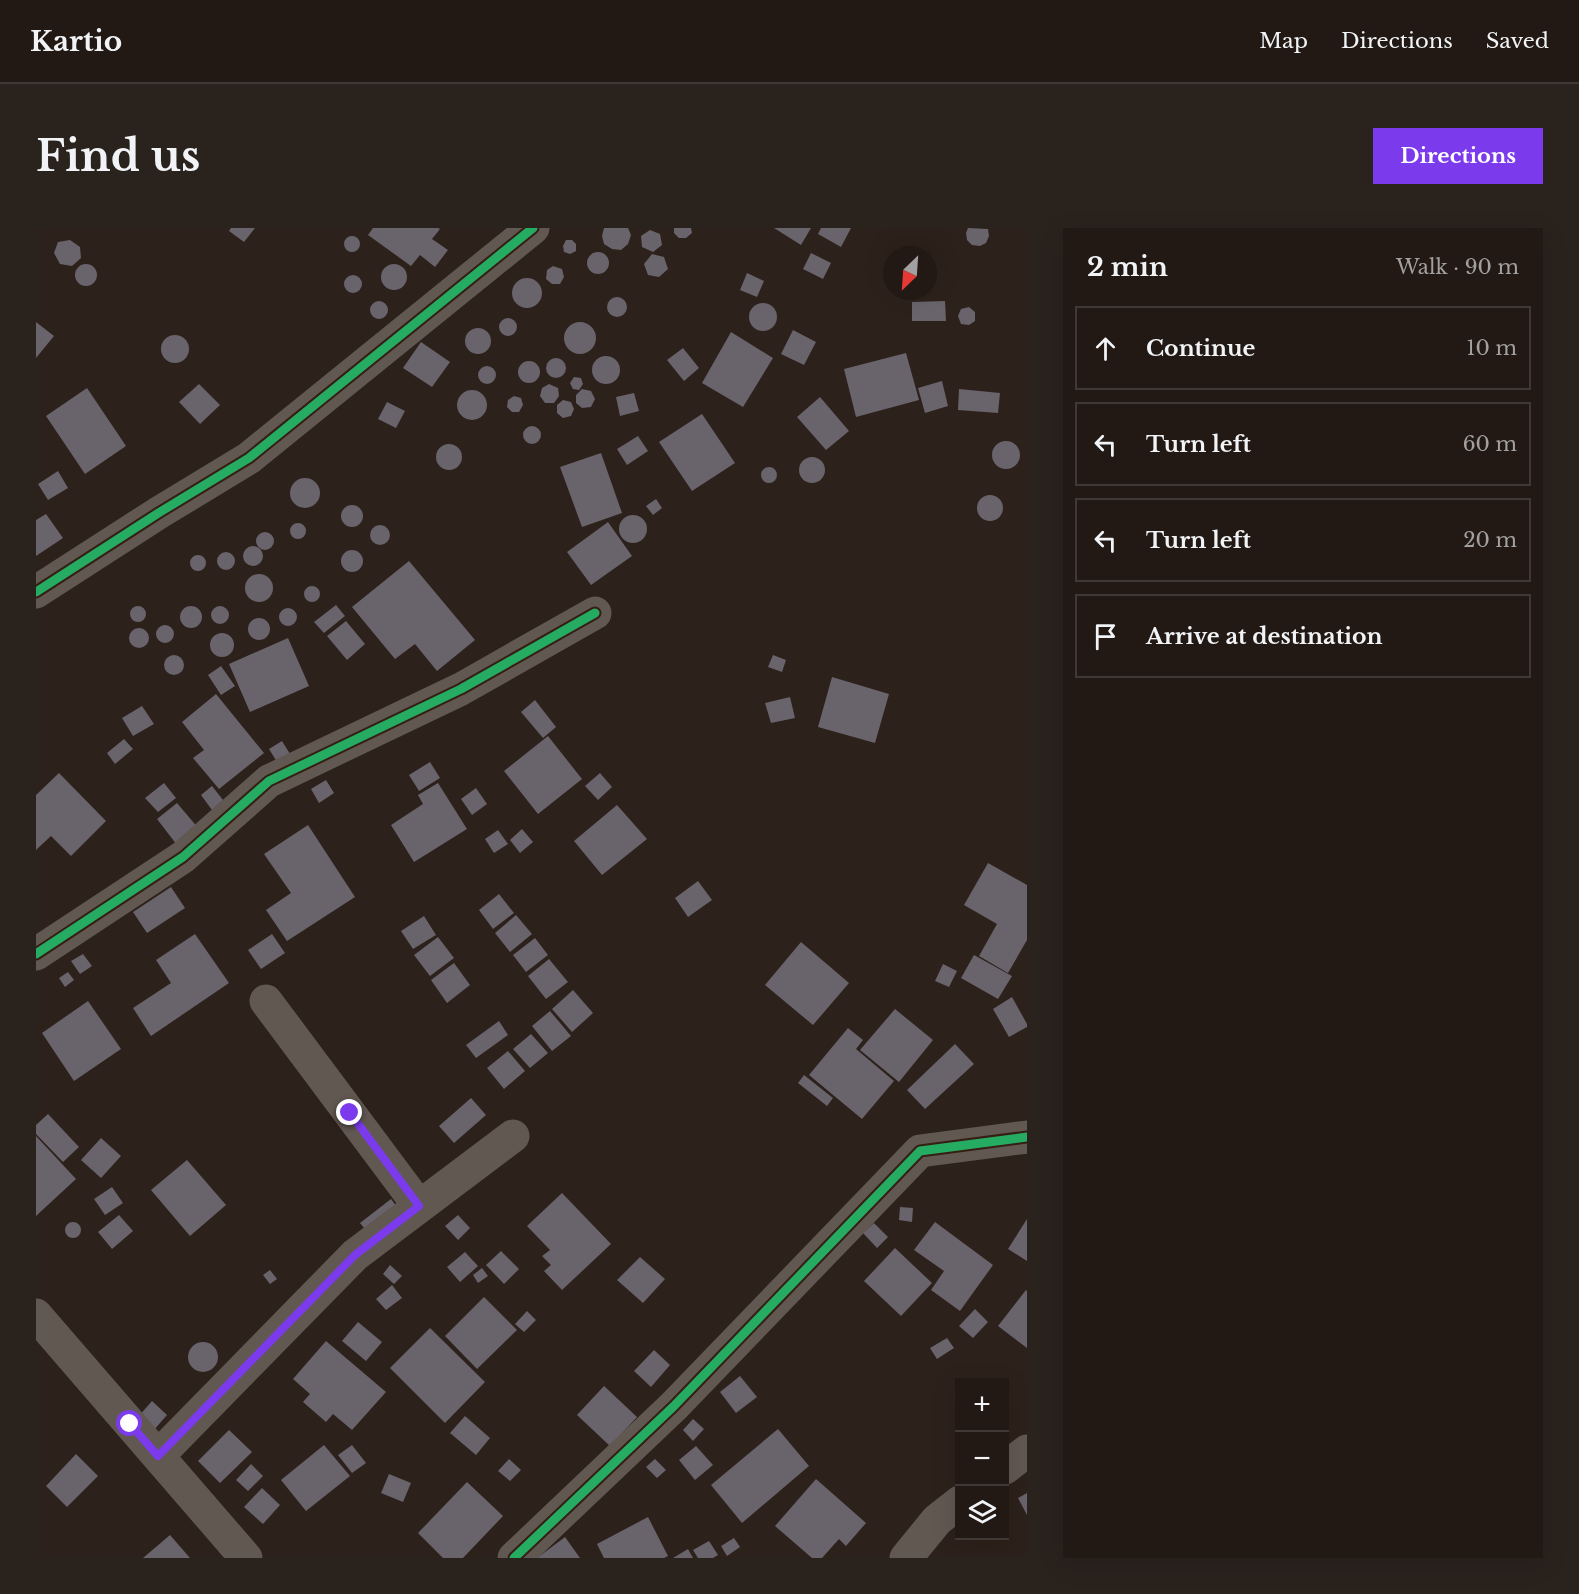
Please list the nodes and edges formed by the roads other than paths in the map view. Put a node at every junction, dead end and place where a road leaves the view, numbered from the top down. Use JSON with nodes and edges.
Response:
{"nodes":[{"id":1,"x":533,"y":228,"type":"edge"},
{"id":2,"x":36,"y":592,"type":"edge"},
{"id":3,"x":595,"y":613,"type":"dead end"},
{"id":4,"x":36,"y":954,"type":"edge"},
{"id":5,"x":266,"y":1001,"type":"dead end"},
{"id":6,"x":513,"y":1136,"type":"dead end"},
{"id":7,"x":1027,"y":1137,"type":"edge"},
{"id":8,"x":419,"y":1206,"type":"junction"},
{"id":9,"x":40,"y":1326,"type":"edge"},
{"id":10,"x":1027,"y":1450,"type":"edge"},
{"id":11,"x":158,"y":1456,"type":"junction"},
{"id":12,"x":1009,"y":1465,"type":"edge"},
{"id":13,"x":955,"y":1506,"type":"edge"},
{"id":14,"x":246,"y":1558,"type":"edge"},
{"id":15,"x":514,"y":1558,"type":"edge"},
{"id":16,"x":906,"y":1558,"type":"edge"}],
"edges":[{"from":1,"to":2,"type":"street"},
{"from":3,"to":4,"type":"street"},
{"from":5,"to":8,"type":"street"},
{"from":6,"to":8,"type":"street"},
{"from":7,"to":15,"type":"street"},
{"from":8,"to":11,"type":"street"},
{"from":9,"to":11,"type":"street"},
{"from":10,"to":12,"type":"street"},
{"from":11,"to":14,"type":"street"},
{"from":13,"to":16,"type":"street"}]}
